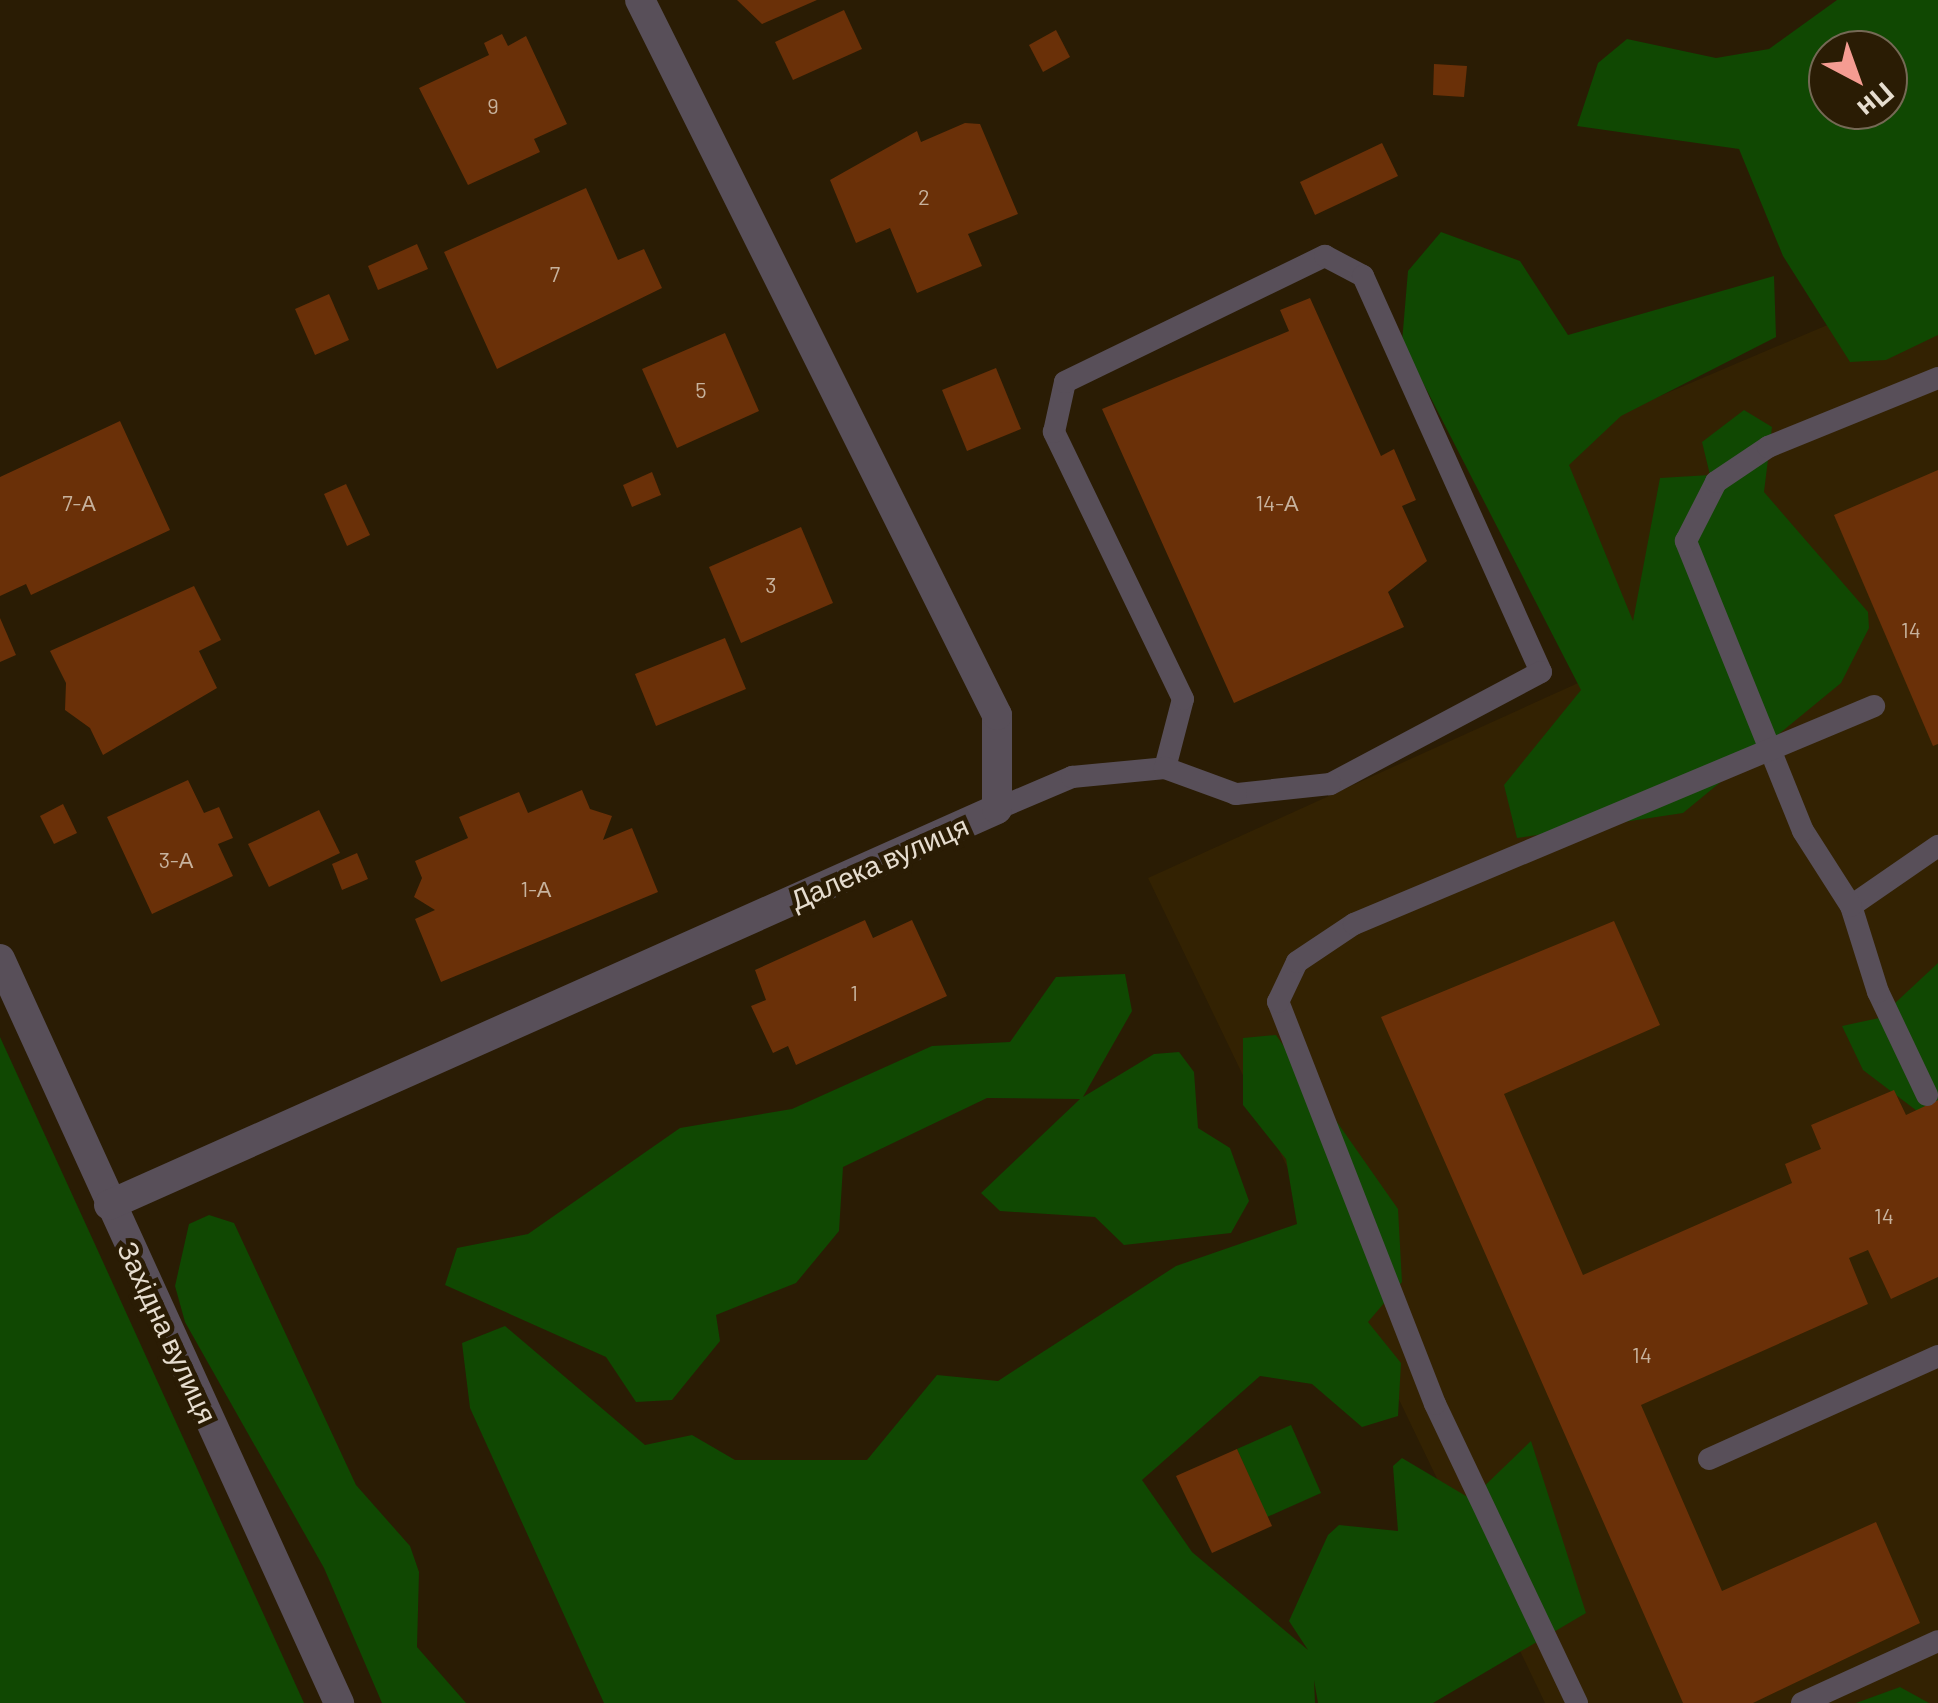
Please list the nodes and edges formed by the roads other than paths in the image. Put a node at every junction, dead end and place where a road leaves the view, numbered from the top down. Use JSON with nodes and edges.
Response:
{"nodes":[{"id":1,"x":640,"y":0,"type":"edge"},
{"id":2,"x":1938,"y":378,"type":"edge"},
{"id":3,"x":1874,"y":706,"type":"dead end"},
{"id":4,"x":1773,"y":754,"type":"junction"},
{"id":5,"x":1165,"y":768,"type":"junction"},
{"id":6,"x":998,"y":809,"type":"junction"},
{"id":7,"x":1938,"y":846,"type":"edge"},
{"id":8,"x":1851,"y":906,"type":"junction"},
{"id":9,"x":0,"y":959,"type":"edge"},
{"id":10,"x":1927,"y":1095,"type":"dead end"},
{"id":11,"x":109,"y":1204,"type":"junction"},
{"id":12,"x":1938,"y":1356,"type":"edge"},
{"id":13,"x":1709,"y":1460,"type":"dead end"},
{"id":14,"x":1938,"y":1641,"type":"edge"},
{"id":15,"x":339,"y":1703,"type":"edge"},
{"id":16,"x":1578,"y":1703,"type":"edge"},
{"id":17,"x":1802,"y":1703,"type":"edge"}],
"edges":[{"from":1,"to":6,"type":"street","name":"Далека вулиця"},
{"from":2,"to":4,"type":"lane"},
{"from":3,"to":4,"type":"lane"},
{"from":4,"to":8,"type":"lane"},
{"from":4,"to":16,"type":"lane"},
{"from":5,"to":5,"type":"lane"},
{"from":5,"to":6,"type":"lane"},
{"from":6,"to":11,"type":"street","name":"Далека вулиця"},
{"from":7,"to":8,"type":"lane"},
{"from":8,"to":10,"type":"lane"},
{"from":9,"to":11,"type":"street","name":"Західна вулиця"},
{"from":11,"to":15,"type":"street","name":"Західна вулиця"},
{"from":12,"to":13,"type":"lane"},
{"from":14,"to":17,"type":"lane"}]}
